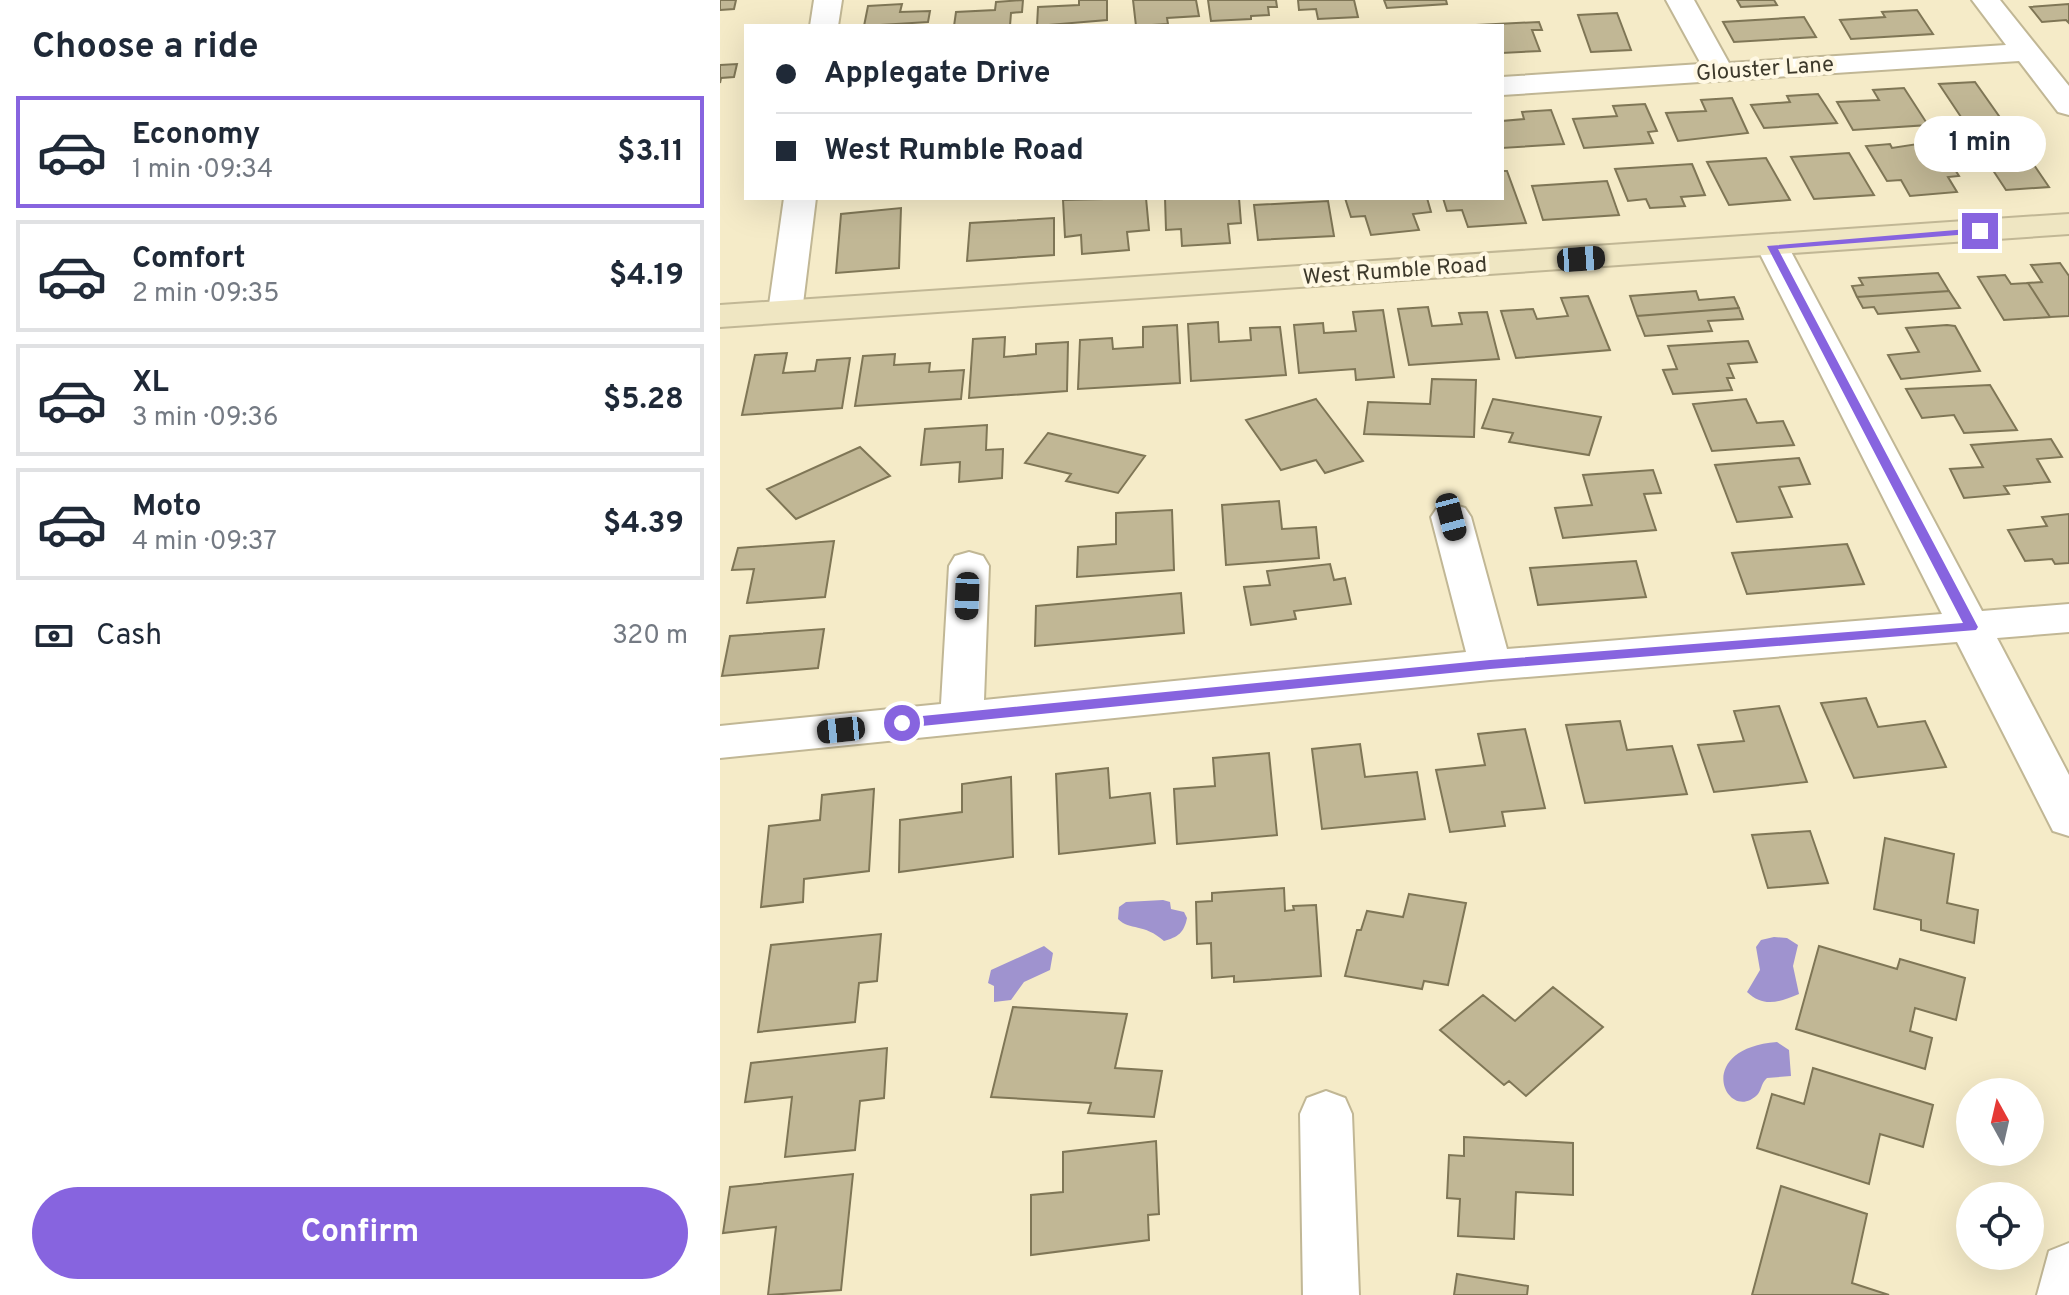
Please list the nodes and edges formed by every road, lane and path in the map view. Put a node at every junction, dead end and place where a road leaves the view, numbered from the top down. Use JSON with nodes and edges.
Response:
{"nodes":[{"id":1,"x":828,"y":0,"type":"edge"},
{"id":2,"x":1680,"y":0,"type":"edge"},
{"id":3,"x":1986,"y":0,"type":"edge"},
{"id":4,"x":824,"y":24,"type":"edge"},
{"id":5,"x":2028,"y":52,"type":"junction"},
{"id":6,"x":1720,"y":73,"type":"junction"},
{"id":7,"x":1504,"y":86,"type":"edge"},
{"id":8,"x":2069,"y":106,"type":"edge"},
{"id":9,"x":800,"y":200,"type":"edge"},
{"id":10,"x":2069,"y":224,"type":"edge"},
{"id":11,"x":1772,"y":246,"type":"junction"},
{"id":12,"x":785,"y":312,"type":"junction"},
{"id":13,"x":720,"y":316,"type":"edge"},
{"id":14,"x":1451,"y":517,"type":"dead end"},
{"id":15,"x":969,"y":566,"type":"dead end"},
{"id":16,"x":2069,"y":618,"type":"edge"},
{"id":17,"x":1971,"y":627,"type":"junction"},
{"id":18,"x":1490,"y":665,"type":"junction"},
{"id":19,"x":962,"y":717,"type":"junction"},
{"id":20,"x":720,"y":744,"type":"edge"},
{"id":21,"x":2069,"y":818,"type":"edge"},
{"id":22,"x":1326,"y":1114,"type":"dead end"},
{"id":23,"x":2069,"y":1270,"type":"edge"},
{"id":24,"x":1331,"y":1295,"type":"edge"},
{"id":25,"x":2065,"y":1295,"type":"edge"}],
"edges":[{"from":1,"to":4,"type":"street"},
{"from":2,"to":6,"type":"street"},
{"from":3,"to":5,"type":"street"},
{"from":5,"to":6,"type":"street","name":"Glouster Lane"},
{"from":5,"to":8,"type":"street"},
{"from":6,"to":7,"type":"street","name":"Glouster Lane"},
{"from":9,"to":12,"type":"street"},
{"from":10,"to":11,"type":"street","name":"West Rumble Road"},
{"from":11,"to":12,"type":"street","name":"West Rumble Road"},
{"from":11,"to":17,"type":"street"},
{"from":12,"to":13,"type":"street","name":"West Rumble Road"},
{"from":14,"to":18,"type":"street"},
{"from":15,"to":19,"type":"street"},
{"from":16,"to":17,"type":"street"},
{"from":17,"to":18,"type":"street"},
{"from":17,"to":21,"type":"street"},
{"from":18,"to":19,"type":"street"},
{"from":19,"to":20,"type":"street"},
{"from":22,"to":24,"type":"street"},
{"from":23,"to":25,"type":"street"}]}
